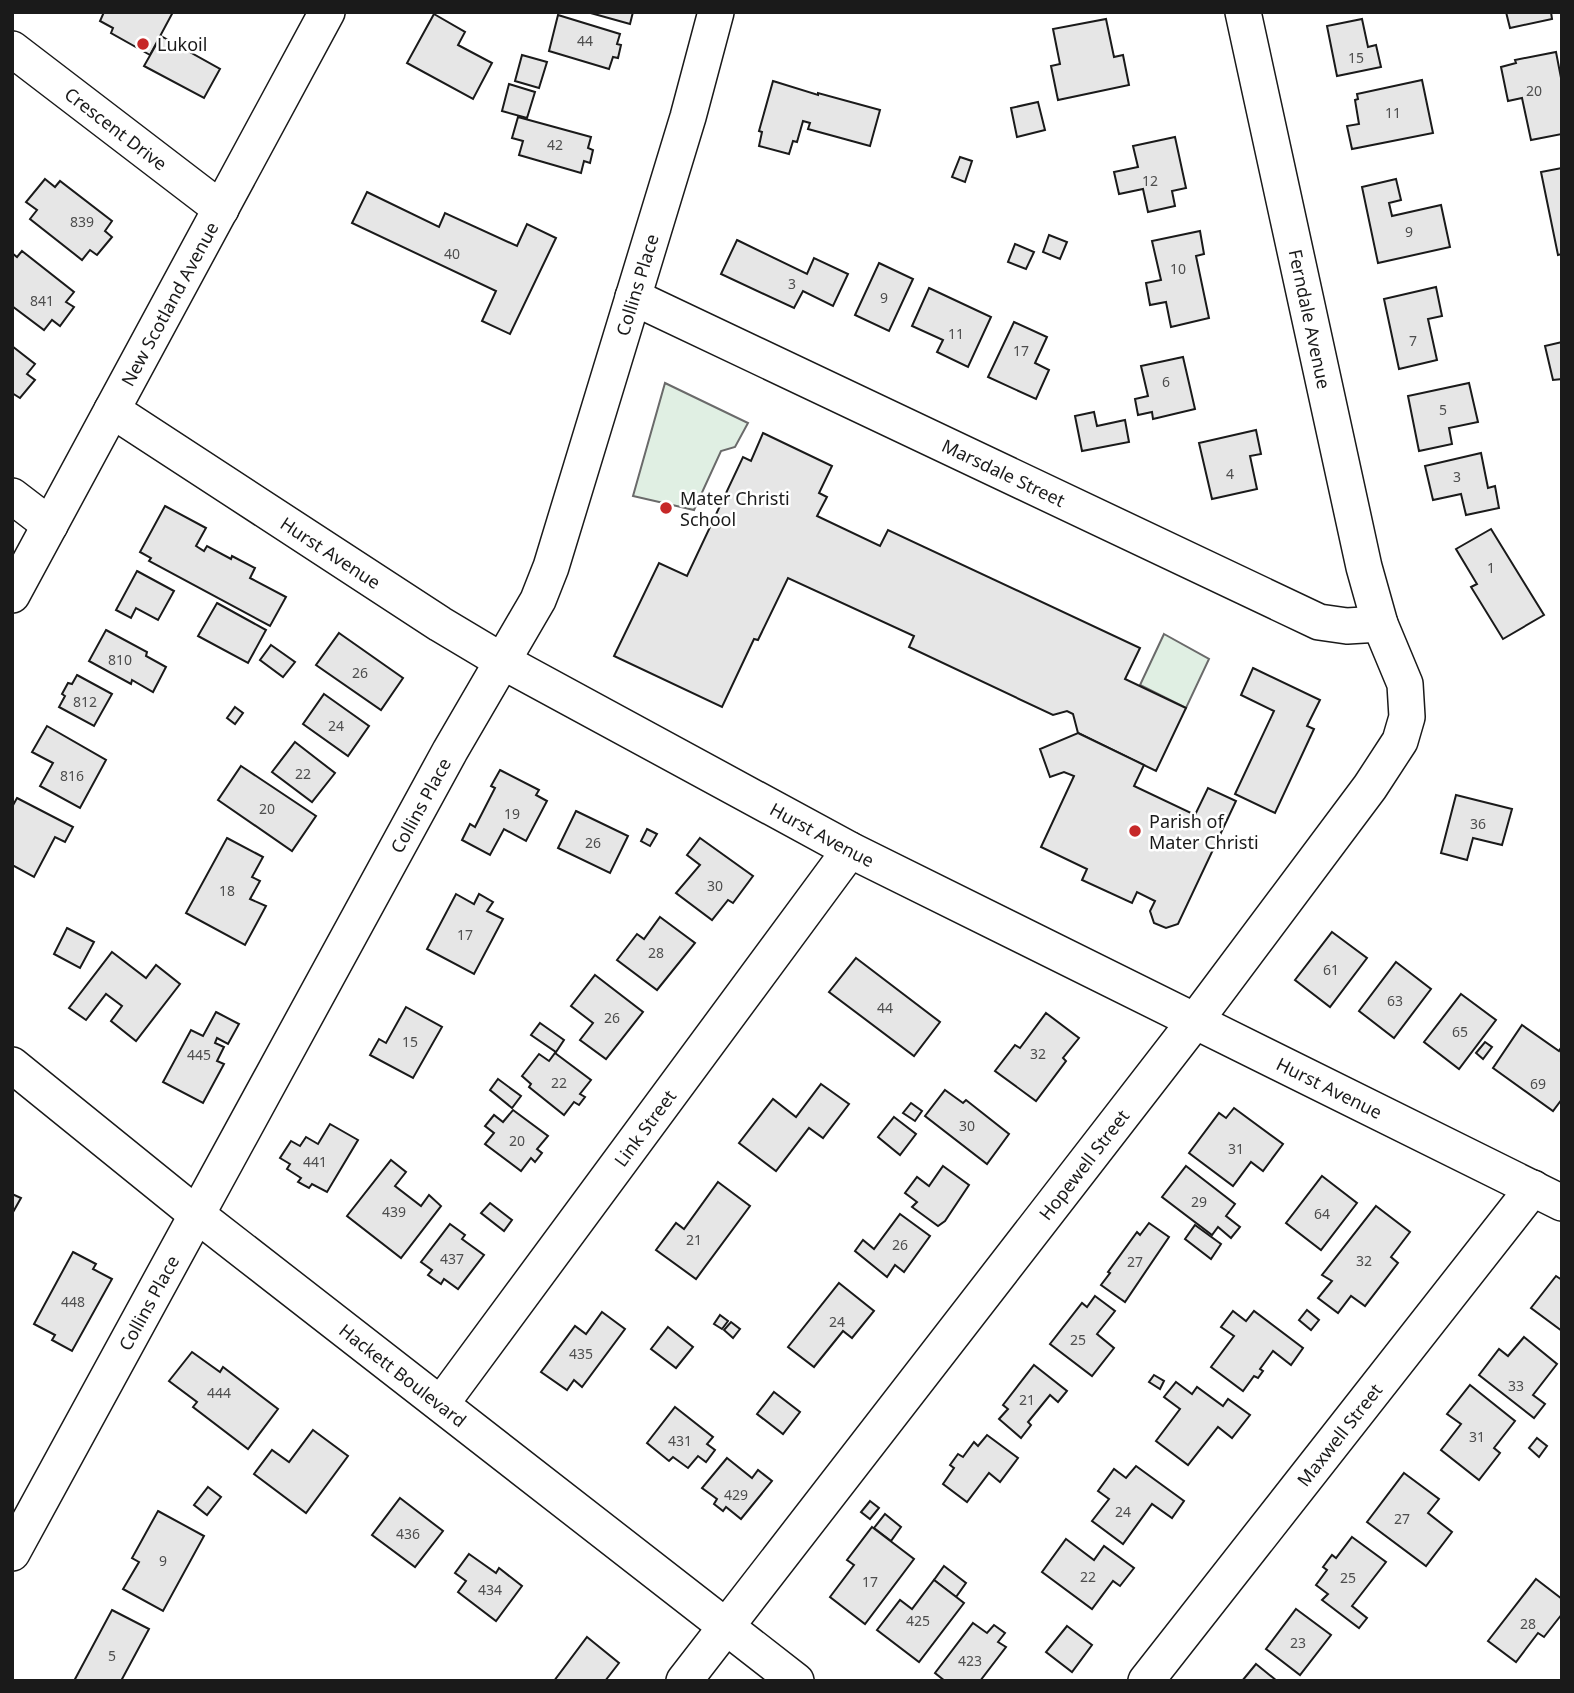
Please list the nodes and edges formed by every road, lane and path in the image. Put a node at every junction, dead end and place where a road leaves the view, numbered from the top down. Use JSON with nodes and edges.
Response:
{"nodes":[{"id":1,"x":327,"y":12,"type":"edge"},
{"id":2,"x":716,"y":12,"type":"edge"},
{"id":3,"x":1243,"y":12,"type":"edge"},
{"id":4,"x":12,"y":49,"type":"edge"},
{"id":5,"x":221,"y":209,"type":"junction"},
{"id":6,"x":633,"y":296,"type":"junction"},
{"id":7,"x":112,"y":411,"type":"junction"},
{"id":8,"x":12,"y":496,"type":"edge"},
{"id":9,"x":50,"y":525,"type":"junction"},
{"id":10,"x":12,"y":594,"type":"edge"},
{"id":11,"x":1380,"y":624,"type":"junction"},
{"id":12,"x":502,"y":661,"type":"junction"},
{"id":13,"x":850,"y":850,"type":"junction"},
{"id":14,"x":1195,"y":1021,"type":"junction"},
{"id":15,"x":12,"y":1065,"type":"edge"},
{"id":16,"x":1547,"y":1195,"type":"edge"},
{"id":17,"x":196,"y":1214,"type":"junction"},
{"id":18,"x":441,"y":1404,"type":"junction"},
{"id":19,"x":12,"y":1553,"type":"edge"},
{"id":20,"x":726,"y":1626,"type":"junction"},
{"id":21,"x":684,"y":1681,"type":"edge"},
{"id":22,"x":796,"y":1681,"type":"edge"},
{"id":23,"x":1146,"y":1681,"type":"edge"}],
"edges":[{"from":1,"to":5,"type":"street","name":"New Scotland Avenue"},
{"from":2,"to":6,"type":"street","name":"Collins Place"},
{"from":3,"to":11,"type":"street","name":"Ferndale Avenue"},
{"from":4,"to":5,"type":"street","name":"Crescent Drive"},
{"from":5,"to":7,"type":"street","name":"New Scotland Avenue"},
{"from":6,"to":11,"type":"street","name":"Marsdale Street"},
{"from":6,"to":12,"type":"street","name":"Collins Place"},
{"from":7,"to":9,"type":"street","name":"New Scotland Avenue"},
{"from":7,"to":12,"type":"street","name":"Hurst Avenue"},
{"from":8,"to":9,"type":"street"},
{"from":9,"to":10,"type":"street","name":"New Scotland Avenue"},
{"from":11,"to":14,"type":"street","name":"Hopewell Street"},
{"from":12,"to":13,"type":"street","name":"Hurst Avenue"},
{"from":12,"to":17,"type":"street","name":"Collins Place"},
{"from":13,"to":14,"type":"street","name":"Hurst Avenue"},
{"from":13,"to":18,"type":"street","name":"Link Street"},
{"from":14,"to":16,"type":"street","name":"Hurst Avenue"},
{"from":14,"to":20,"type":"street","name":"Hopewell Street"},
{"from":15,"to":17,"type":"street","name":"Hackett Boulevard"},
{"from":16,"to":23,"type":"street","name":"Maxwell Street"},
{"from":17,"to":18,"type":"street","name":"Hackett Boulevard"},
{"from":17,"to":19,"type":"street","name":"Collins Place"},
{"from":18,"to":20,"type":"street","name":"Hackett Boulevard"},
{"from":20,"to":21,"type":"street","name":"Hopewell Street"},
{"from":20,"to":22,"type":"street","name":"Hackett Boulevard"}]}
